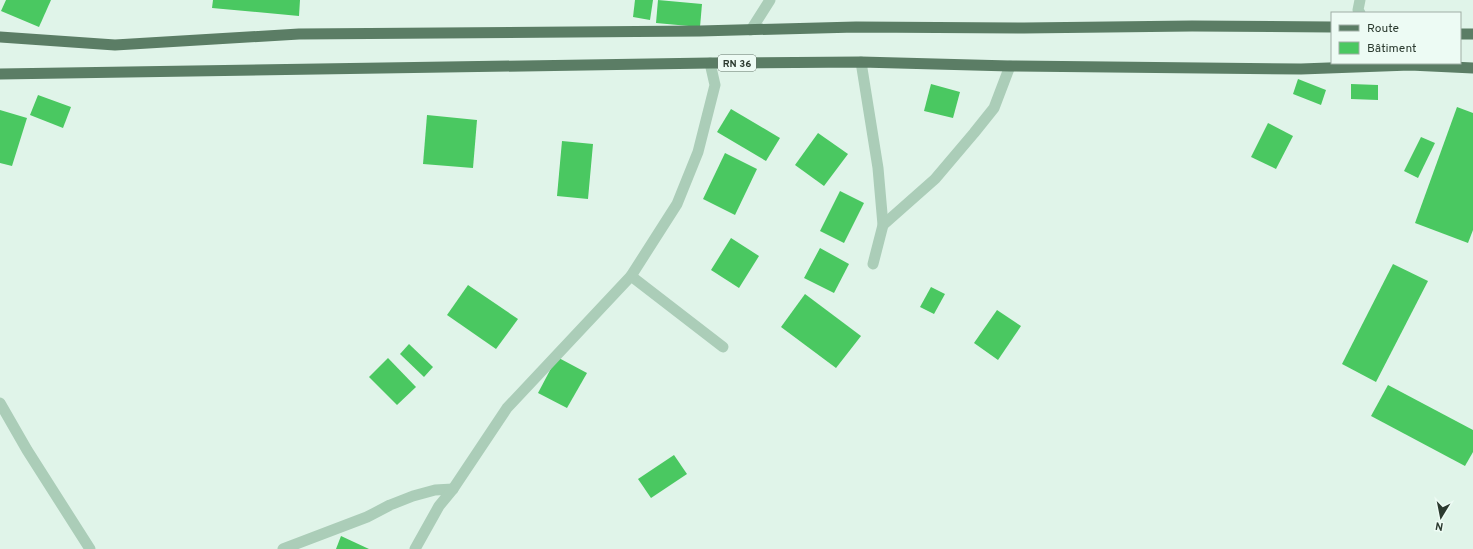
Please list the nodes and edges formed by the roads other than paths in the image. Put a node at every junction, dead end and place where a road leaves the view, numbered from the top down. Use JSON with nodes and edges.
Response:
{"nodes":[{"id":1,"x":770,"y":0,"type":"edge"},
{"id":2,"x":1360,"y":0,"type":"edge"},
{"id":3,"x":1359,"y":12,"type":"edge"},
{"id":4,"x":1331,"y":27,"type":"edge"},
{"id":5,"x":751,"y":30,"type":"junction"},
{"id":6,"x":1461,"y":34,"type":"edge"},
{"id":7,"x":1473,"y":34,"type":"edge"},
{"id":8,"x":0,"y":37,"type":"edge"},
{"id":9,"x":861,"y":62,"type":"junction"},
{"id":10,"x":710,"y":63,"type":"junction"},
{"id":11,"x":1010,"y":66,"type":"junction"},
{"id":12,"x":1473,"y":68,"type":"edge"},
{"id":13,"x":0,"y":74,"type":"edge"},
{"id":14,"x":883,"y":225,"type":"junction"},
{"id":15,"x":873,"y":264,"type":"dead end"},
{"id":16,"x":631,"y":276,"type":"junction"},
{"id":17,"x":723,"y":347,"type":"dead end"},
{"id":18,"x":0,"y":403,"type":"edge"},
{"id":19,"x":453,"y":489,"type":"junction"},
{"id":20,"x":90,"y":549,"type":"edge"},
{"id":21,"x":283,"y":549,"type":"edge"},
{"id":22,"x":415,"y":549,"type":"edge"}],
"edges":[{"from":1,"to":5,"type":"street"},
{"from":2,"to":3,"type":"street"},
{"from":4,"to":5,"type":"main road"},
{"from":5,"to":8,"type":"main road"},
{"from":6,"to":7,"type":"main road"},
{"from":9,"to":10,"type":"main road","number":"RN 36"},
{"from":9,"to":11,"type":"main road","number":"RN 36"},
{"from":9,"to":14,"type":"street"},
{"from":10,"to":13,"type":"main road","number":"RN 36"},
{"from":10,"to":16,"type":"street"},
{"from":11,"to":12,"type":"main road","number":"RN 36"},
{"from":11,"to":14,"type":"street"},
{"from":14,"to":15,"type":"street"},
{"from":16,"to":17,"type":"street"},
{"from":16,"to":19,"type":"street"},
{"from":18,"to":20,"type":"street"},
{"from":19,"to":21,"type":"street"},
{"from":19,"to":22,"type":"street"}]}
